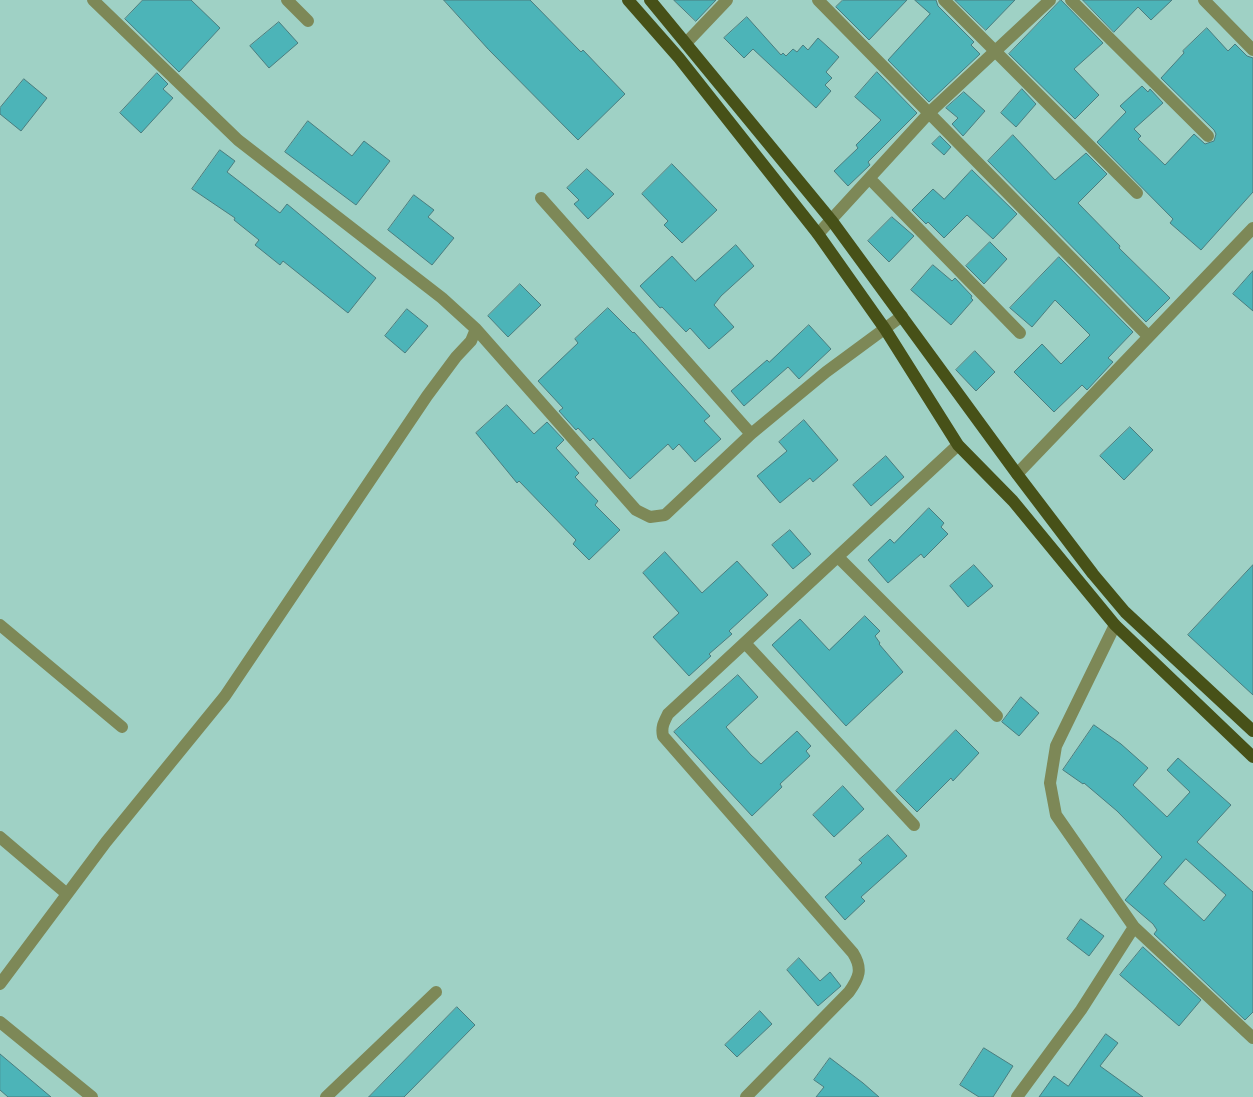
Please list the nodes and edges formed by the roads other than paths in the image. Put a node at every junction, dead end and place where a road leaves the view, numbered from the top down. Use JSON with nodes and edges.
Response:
{"nodes":[{"id":1,"x":93,"y":0,"type":"edge"},
{"id":2,"x":287,"y":0,"type":"edge"},
{"id":3,"x":628,"y":0,"type":"edge"},
{"id":4,"x":650,"y":0,"type":"edge"},
{"id":5,"x":727,"y":0,"type":"edge"},
{"id":6,"x":818,"y":0,"type":"edge"},
{"id":7,"x":944,"y":0,"type":"edge"},
{"id":8,"x":1050,"y":0,"type":"edge"},
{"id":9,"x":1071,"y":0,"type":"edge"},
{"id":10,"x":1204,"y":0,"type":"edge"},
{"id":11,"x":308,"y":21,"type":"dead end"},
{"id":12,"x":686,"y":42,"type":"junction"},
{"id":13,"x":1253,"y":50,"type":"edge"},
{"id":14,"x":994,"y":51,"type":"junction"},
{"id":15,"x":930,"y":112,"type":"junction"},
{"id":16,"x":1208,"y":136,"type":"dead end"},
{"id":17,"x":870,"y":179,"type":"junction"},
{"id":18,"x":1137,"y":193,"type":"dead end"},
{"id":19,"x":541,"y":198,"type":"dead end"},
{"id":20,"x":832,"y":221,"type":"junction"},
{"id":21,"x":1253,"y":228,"type":"edge"},
{"id":22,"x":818,"y":234,"type":"junction"},
{"id":23,"x":902,"y":316,"type":"junction"},
{"id":24,"x":476,"y":329,"type":"junction"},
{"id":25,"x":884,"y":329,"type":"junction"},
{"id":26,"x":1020,"y":333,"type":"dead end"},
{"id":27,"x":1148,"y":336,"type":"junction"},
{"id":28,"x":752,"y":434,"type":"junction"},
{"id":29,"x":958,"y":445,"type":"junction"},
{"id":30,"x":1016,"y":474,"type":"junction"},
{"id":31,"x":838,"y":558,"type":"junction"},
{"id":32,"x":0,"y":624,"type":"edge"},
{"id":33,"x":1115,"y":625,"type":"junction"},
{"id":34,"x":745,"y":643,"type":"junction"},
{"id":35,"x":997,"y":716,"type":"dead end"},
{"id":36,"x":122,"y":726,"type":"dead end"},
{"id":37,"x":1253,"y":731,"type":"edge"},
{"id":38,"x":1253,"y":757,"type":"edge"},
{"id":39,"x":914,"y":825,"type":"dead end"},
{"id":40,"x":0,"y":837,"type":"edge"},
{"id":41,"x":67,"y":894,"type":"junction"},
{"id":42,"x":1134,"y":927,"type":"junction"},
{"id":43,"x":0,"y":984,"type":"edge"},
{"id":44,"x":436,"y":992,"type":"dead end"},
{"id":45,"x":0,"y":1022,"type":"edge"},
{"id":46,"x":1253,"y":1038,"type":"edge"},
{"id":47,"x":748,"y":1096,"type":"edge"},
{"id":48,"x":92,"y":1097,"type":"edge"},
{"id":49,"x":326,"y":1097,"type":"edge"},
{"id":50,"x":1017,"y":1097,"type":"edge"}],
"edges":[{"from":1,"to":24,"type":"street"},
{"from":2,"to":11,"type":"street"},
{"from":3,"to":22,"type":"main road"},
{"from":4,"to":12,"type":"main road"},
{"from":5,"to":12,"type":"street"},
{"from":6,"to":15,"type":"street"},
{"from":7,"to":14,"type":"street"},
{"from":8,"to":14,"type":"street"},
{"from":9,"to":16,"type":"street"},
{"from":10,"to":13,"type":"street"},
{"from":12,"to":20,"type":"main road"},
{"from":14,"to":15,"type":"street"},
{"from":14,"to":18,"type":"street"},
{"from":15,"to":17,"type":"street"},
{"from":15,"to":27,"type":"street"},
{"from":17,"to":20,"type":"street"},
{"from":17,"to":26,"type":"street"},
{"from":19,"to":28,"type":"street"},
{"from":20,"to":22,"type":"street"},
{"from":20,"to":23,"type":"main road"},
{"from":21,"to":27,"type":"street"},
{"from":22,"to":25,"type":"main road"},
{"from":23,"to":25,"type":"street"},
{"from":23,"to":30,"type":"main road"},
{"from":24,"to":28,"type":"street"},
{"from":24,"to":41,"type":"street"},
{"from":25,"to":28,"type":"street"},
{"from":25,"to":29,"type":"main road"},
{"from":27,"to":30,"type":"street"},
{"from":29,"to":31,"type":"street"},
{"from":29,"to":33,"type":"main road"},
{"from":30,"to":37,"type":"main road"},
{"from":31,"to":34,"type":"street"},
{"from":31,"to":35,"type":"street"},
{"from":32,"to":36,"type":"street"},
{"from":33,"to":38,"type":"main road"},
{"from":33,"to":42,"type":"street"},
{"from":34,"to":39,"type":"street"},
{"from":34,"to":47,"type":"street"},
{"from":40,"to":41,"type":"street"},
{"from":41,"to":43,"type":"street"},
{"from":42,"to":46,"type":"street"},
{"from":42,"to":50,"type":"street"},
{"from":44,"to":49,"type":"street"},
{"from":45,"to":48,"type":"street"}]}
